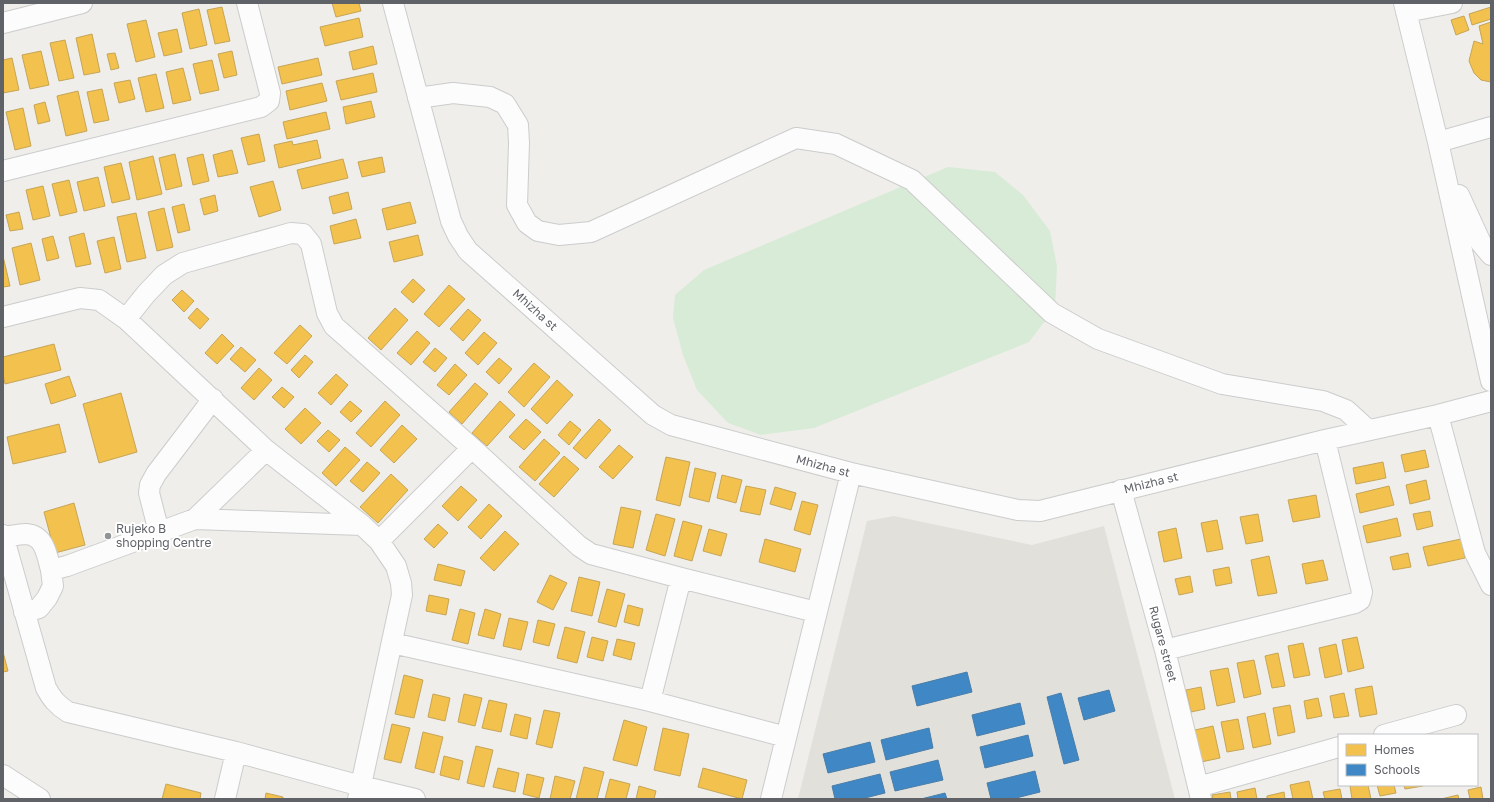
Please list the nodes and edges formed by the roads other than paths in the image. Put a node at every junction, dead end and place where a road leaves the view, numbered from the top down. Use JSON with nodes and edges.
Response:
{"nodes":[{"id":1,"x":82,"y":3,"type":"edge"},
{"id":2,"x":246,"y":3,"type":"edge"},
{"id":3,"x":393,"y":3,"type":"edge"},
{"id":4,"x":1452,"y":3,"type":"edge"},
{"id":5,"x":1405,"y":7,"type":"edge"},
{"id":6,"x":3,"y":23,"type":"edge"},
{"id":7,"x":418,"y":98,"type":"junction"},
{"id":8,"x":1491,"y":127,"type":"edge"},
{"id":9,"x":1440,"y":150,"type":"junction"},
{"id":10,"x":3,"y":171,"type":"edge"},
{"id":11,"x":1491,"y":255,"type":"edge"},
{"id":12,"x":3,"y":317,"type":"edge"},
{"id":13,"x":126,"y":319,"type":"junction"},
{"id":14,"x":1491,"y":381,"type":"edge"},
{"id":15,"x":213,"y":399,"type":"junction"},
{"id":16,"x":1491,"y":401,"type":"edge"},
{"id":17,"x":1438,"y":415,"type":"junction"},
{"id":18,"x":1368,"y":430,"type":"junction"},
{"id":19,"x":1325,"y":440,"type":"junction"},
{"id":20,"x":472,"y":448,"type":"junction"},
{"id":21,"x":266,"y":450,"type":"junction"},
{"id":22,"x":851,"y":473,"type":"junction"},
{"id":23,"x":1121,"y":490,"type":"junction"},
{"id":24,"x":195,"y":520,"type":"junction"},
{"id":25,"x":362,"y":525,"type":"junction"},
{"id":26,"x":159,"y":532,"type":"junction"},
{"id":27,"x":3,"y":536,"type":"edge"},
{"id":28,"x":379,"y":542,"type":"junction"},
{"id":29,"x":7,"y":570,"type":"edge"},
{"id":30,"x":51,"y":570,"type":"junction"},
{"id":31,"x":681,"y":578,"type":"junction"},
{"id":32,"x":1491,"y":585,"type":"edge"},
{"id":33,"x":24,"y":612,"type":"junction"},
{"id":34,"x":816,"y":612,"type":"junction"},
{"id":35,"x":392,"y":643,"type":"junction"},
{"id":36,"x":1165,"y":650,"type":"junction"},
{"id":37,"x":650,"y":701,"type":"junction"},
{"id":38,"x":1456,"y":715,"type":"dead end"},
{"id":39,"x":1388,"y":734,"type":"edge"},
{"id":40,"x":786,"y":737,"type":"junction"},
{"id":41,"x":1338,"y":748,"type":"edge"},
{"id":42,"x":236,"y":752,"type":"junction"},
{"id":43,"x":3,"y":775,"type":"edge"},
{"id":44,"x":359,"y":792,"type":"edge"},
{"id":45,"x":1200,"y":793,"type":"edge"},
{"id":46,"x":40,"y":799,"type":"edge"},
{"id":47,"x":225,"y":799,"type":"edge"},
{"id":48,"x":414,"y":799,"type":"edge"},
{"id":49,"x":771,"y":799,"type":"edge"}],
"edges":[{"from":1,"to":6,"type":"street"},
{"from":2,"to":10,"type":"street"},
{"from":3,"to":7,"type":"street","name":"Mhizha st"},
{"from":4,"to":5,"type":"street"},
{"from":5,"to":9,"type":"street"},
{"from":7,"to":18,"type":"street"},
{"from":7,"to":22,"type":"street","name":"Mhizha st"},
{"from":8,"to":9,"type":"street"},
{"from":9,"to":11,"type":"street"},
{"from":9,"to":14,"type":"street"},
{"from":12,"to":13,"type":"street"},
{"from":13,"to":15,"type":"street"},
{"from":13,"to":20,"type":"street"},
{"from":15,"to":21,"type":"street"},
{"from":15,"to":26,"type":"street"},
{"from":16,"to":17,"type":"street","name":"Mhizha st"},
{"from":17,"to":18,"type":"street","name":"Mhizha st"},
{"from":17,"to":32,"type":"street"},
{"from":18,"to":19,"type":"street","name":"Mhizha st"},
{"from":19,"to":23,"type":"street","name":"Mhizha st"},
{"from":19,"to":36,"type":"street"},
{"from":20,"to":28,"type":"street"},
{"from":20,"to":31,"type":"street"},
{"from":21,"to":24,"type":"street"},
{"from":21,"to":25,"type":"street"},
{"from":22,"to":23,"type":"street","name":"Mhizha st"},
{"from":22,"to":34,"type":"street"},
{"from":23,"to":36,"type":"street","name":"Rugare street"},
{"from":24,"to":25,"type":"street"},
{"from":24,"to":26,"type":"street"},
{"from":25,"to":28,"type":"street"},
{"from":26,"to":30,"type":"street"},
{"from":27,"to":29,"type":"street"},
{"from":27,"to":30,"type":"street"},
{"from":28,"to":35,"type":"street"},
{"from":29,"to":33,"type":"street"},
{"from":30,"to":33,"type":"street"},
{"from":31,"to":34,"type":"street"},
{"from":31,"to":37,"type":"street"},
{"from":33,"to":42,"type":"street"},
{"from":34,"to":40,"type":"street"},
{"from":35,"to":37,"type":"street"},
{"from":35,"to":44,"type":"street"},
{"from":36,"to":45,"type":"street","name":"Rugare street"},
{"from":37,"to":40,"type":"street"},
{"from":38,"to":39,"type":"street"},
{"from":40,"to":49,"type":"street"},
{"from":41,"to":45,"type":"street"},
{"from":42,"to":44,"type":"street"},
{"from":42,"to":47,"type":"street"},
{"from":43,"to":46,"type":"street"},
{"from":44,"to":48,"type":"street"}]}
